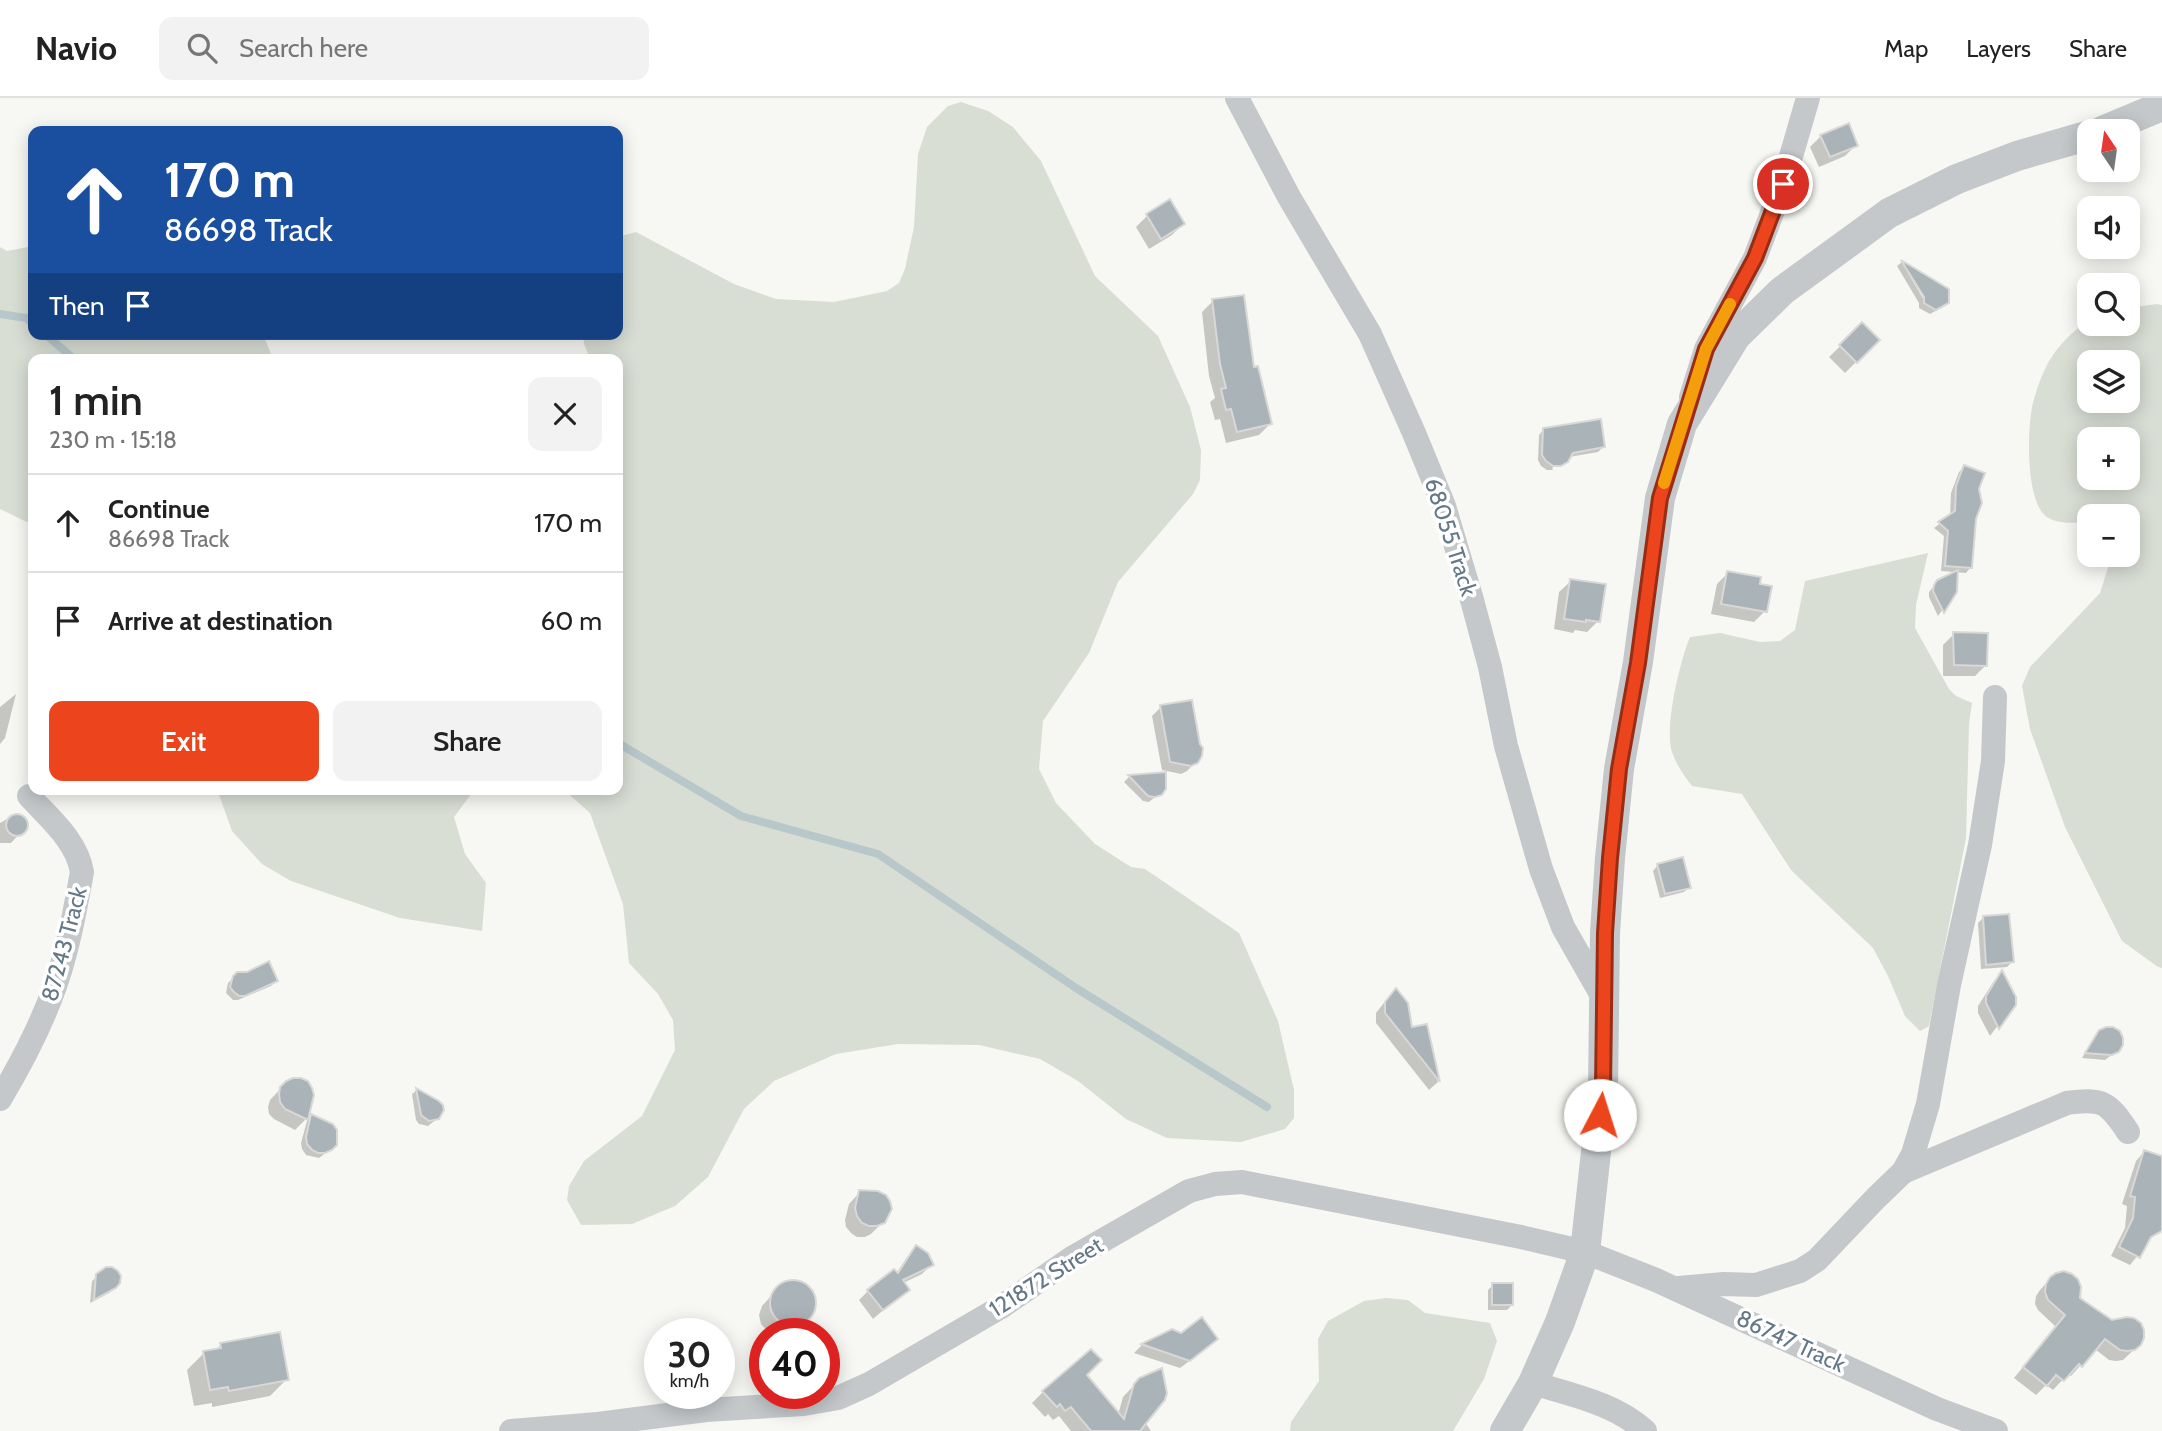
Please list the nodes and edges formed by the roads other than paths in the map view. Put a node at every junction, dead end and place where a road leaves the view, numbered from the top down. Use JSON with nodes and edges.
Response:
{"nodes":[{"id":1,"x":1237,"y":98,"type":"edge"},
{"id":2,"x":1808,"y":98,"type":"edge"},
{"id":3,"x":2162,"y":106,"type":"edge"},
{"id":4,"x":2131,"y":119,"type":"edge"},
{"id":5,"x":2077,"y":139,"type":"edge"},
{"id":6,"x":1682,"y":424,"type":"junction"},
{"id":7,"x":1995,"y":697,"type":"dead end"},
{"id":8,"x":29,"y":796,"type":"dead end"},
{"id":9,"x":1604,"y":999,"type":"junction"},
{"id":10,"x":0,"y":1099,"type":"edge"},
{"id":11,"x":2128,"y":1132,"type":"dead end"},
{"id":12,"x":1903,"y":1172,"type":"junction"},
{"id":13,"x":1585,"y":1252,"type":"junction"},
{"id":14,"x":1675,"y":1288,"type":"junction"},
{"id":15,"x":1532,"y":1383,"type":"junction"},
{"id":16,"x":511,"y":1431,"type":"edge"},
{"id":17,"x":1505,"y":1431,"type":"edge"},
{"id":18,"x":1645,"y":1431,"type":"edge"},
{"id":19,"x":1996,"y":1431,"type":"edge"}],
"edges":[{"from":1,"to":9,"type":"street","name":"68055 Track"},
{"from":2,"to":6,"type":"street"},
{"from":3,"to":4,"type":"street"},
{"from":5,"to":6,"type":"street"},
{"from":6,"to":9,"type":"street"},
{"from":7,"to":12,"type":"street"},
{"from":8,"to":10,"type":"street","name":"87243 Track"},
{"from":9,"to":13,"type":"street"},
{"from":11,"to":12,"type":"street"},
{"from":12,"to":14,"type":"street"},
{"from":13,"to":14,"type":"street","name":"86747 Track"},
{"from":13,"to":15,"type":"street"},
{"from":13,"to":16,"type":"street","name":"121872 Street"},
{"from":14,"to":19,"type":"street","name":"86747 Track"},
{"from":15,"to":17,"type":"street"},
{"from":15,"to":18,"type":"street"}]}
